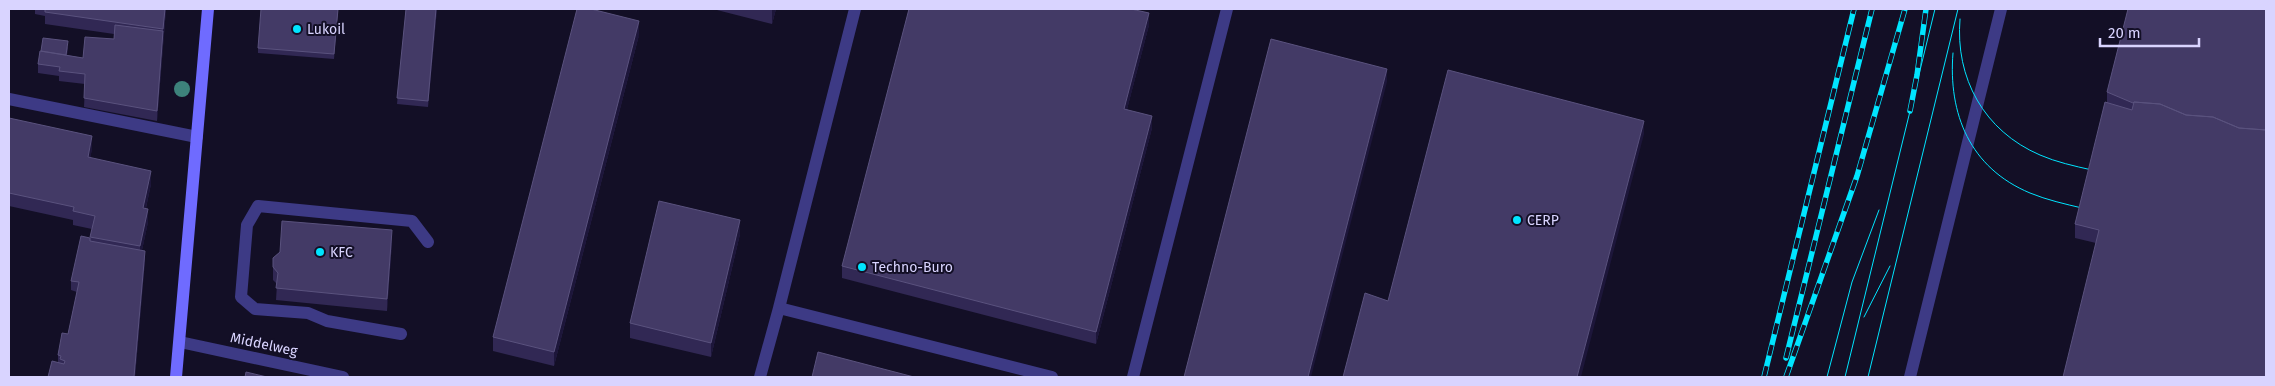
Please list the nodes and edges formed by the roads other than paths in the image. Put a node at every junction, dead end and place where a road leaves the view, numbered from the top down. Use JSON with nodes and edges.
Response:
{"nodes":[{"id":1,"x":208,"y":9,"type":"edge"},
{"id":2,"x":855,"y":9,"type":"edge"},
{"id":3,"x":1226,"y":9,"type":"edge"},
{"id":4,"x":2001,"y":9,"type":"edge"},
{"id":5,"x":9,"y":98,"type":"edge"},
{"id":6,"x":197,"y":137,"type":"junction"},
{"id":7,"x":428,"y":242,"type":"dead end"},
{"id":8,"x":779,"y":308,"type":"junction"},
{"id":9,"x":402,"y":334,"type":"dead end"},
{"id":10,"x":180,"y":342,"type":"junction"},
{"id":11,"x":176,"y":377,"type":"edge"},
{"id":12,"x":342,"y":377,"type":"edge"},
{"id":13,"x":760,"y":377,"type":"edge"},
{"id":14,"x":1052,"y":377,"type":"edge"},
{"id":15,"x":1133,"y":377,"type":"edge"},
{"id":16,"x":1910,"y":377,"type":"edge"}],
"edges":[{"from":1,"to":6,"type":"main road"},
{"from":2,"to":8,"type":"street"},
{"from":3,"to":15,"type":"street"},
{"from":4,"to":16,"type":"street"},
{"from":5,"to":6,"type":"street"},
{"from":6,"to":10,"type":"main road"},
{"from":7,"to":9,"type":"street"},
{"from":8,"to":13,"type":"street"},
{"from":8,"to":14,"type":"street"},
{"from":10,"to":11,"type":"main road"},
{"from":10,"to":12,"type":"street","name":"Middelweg"}]}
